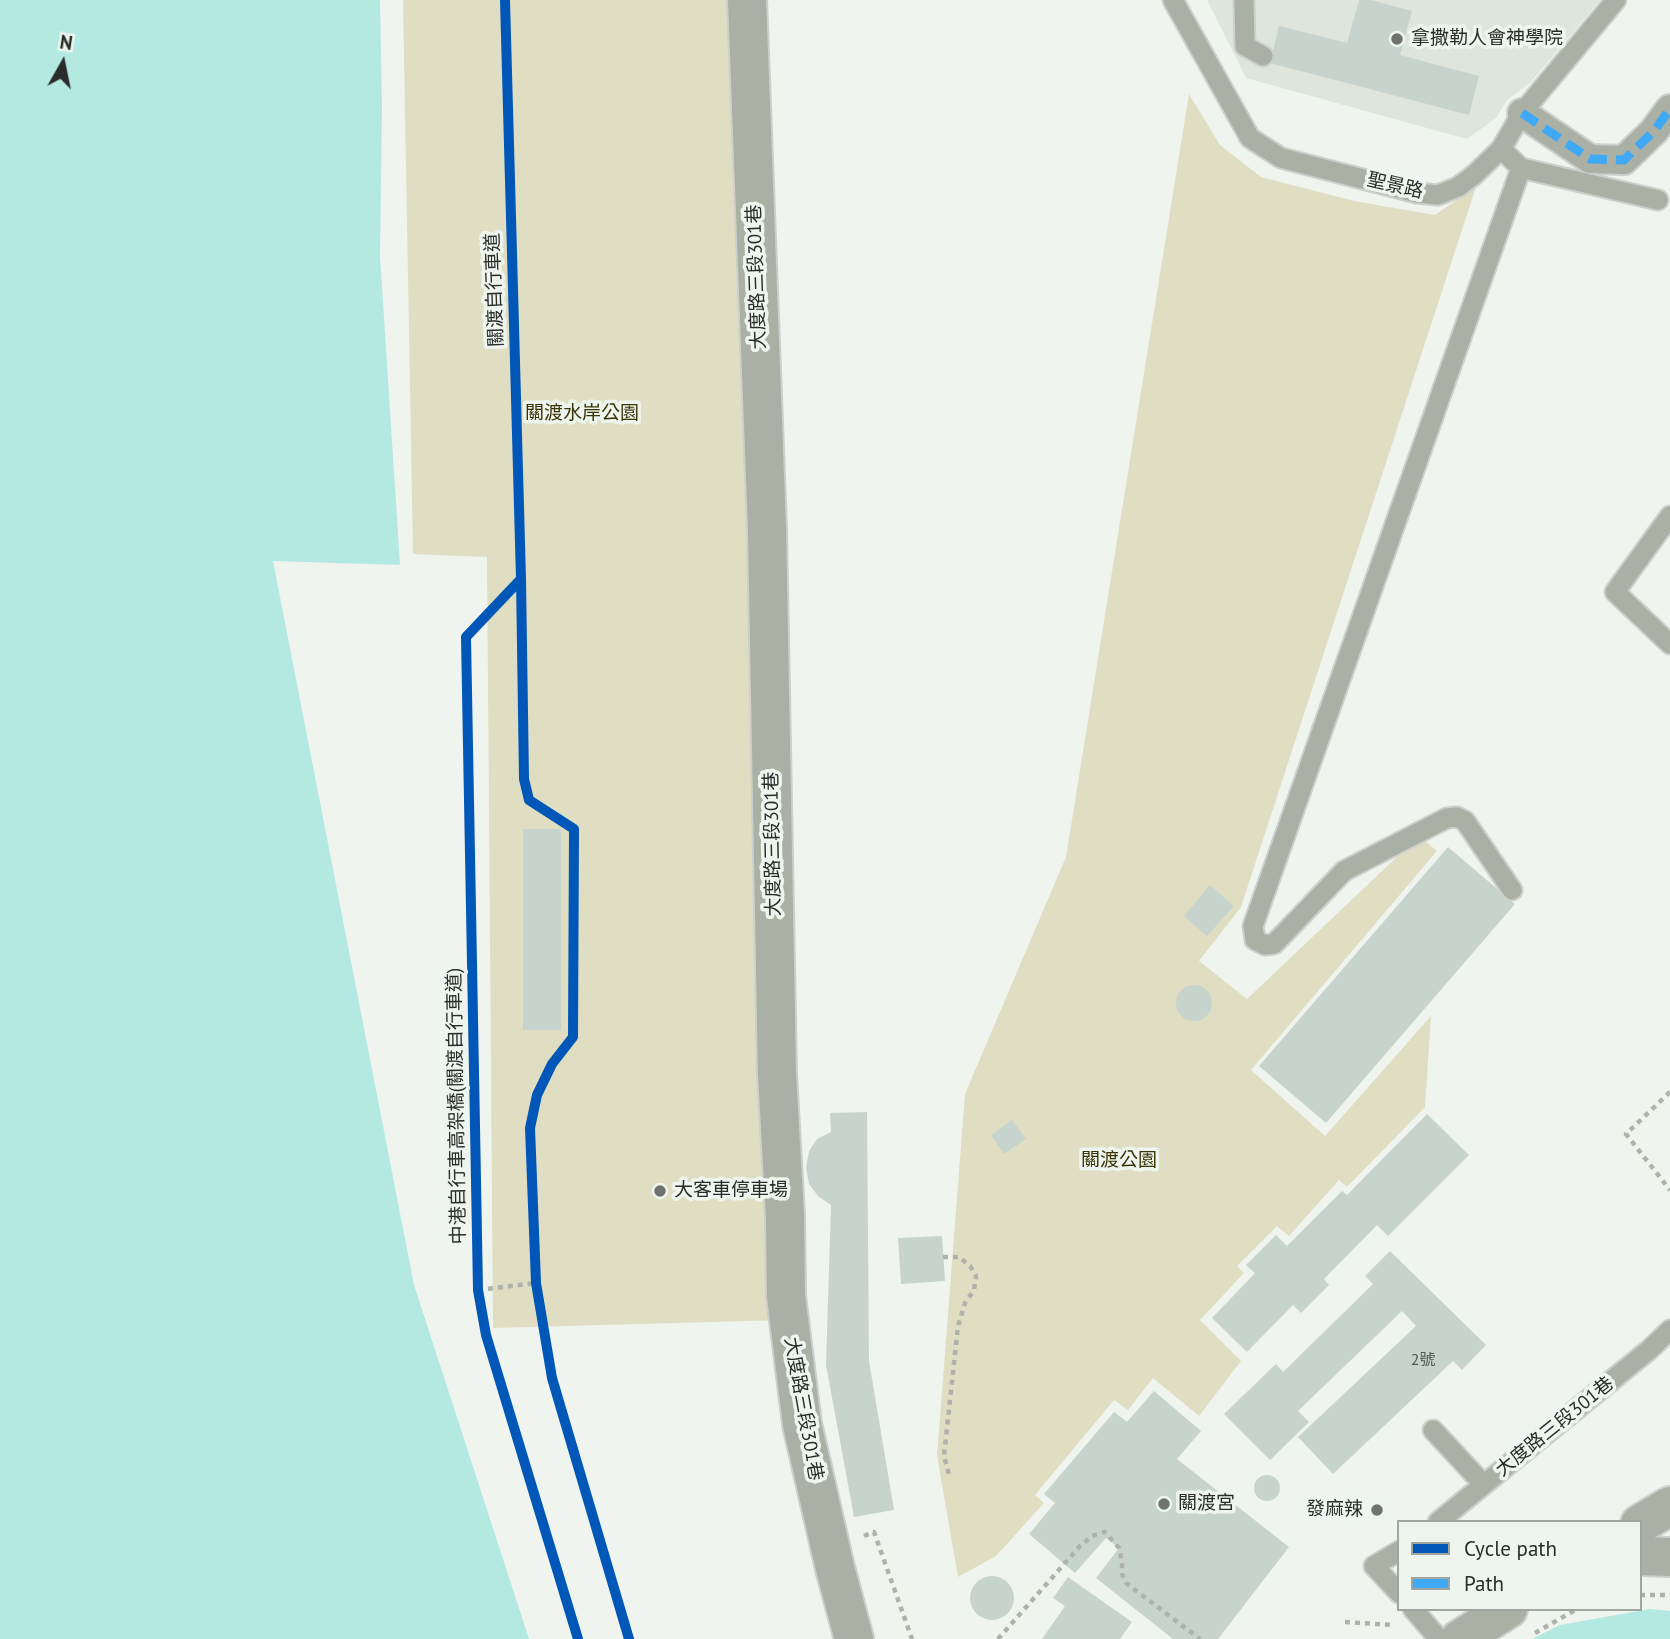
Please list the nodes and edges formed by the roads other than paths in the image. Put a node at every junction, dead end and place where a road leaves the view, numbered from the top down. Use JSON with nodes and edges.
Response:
{"nodes":[{"id":1,"x":747,"y":0,"type":"edge"},
{"id":2,"x":1173,"y":0,"type":"edge"},
{"id":3,"x":1244,"y":0,"type":"edge"},
{"id":4,"x":1616,"y":0,"type":"edge"},
{"id":5,"x":1263,"y":56,"type":"dead end"},
{"id":6,"x":1670,"y":109,"type":"edge"},
{"id":7,"x":1522,"y":113,"type":"junction"},
{"id":8,"x":1501,"y":149,"type":"junction"},
{"id":9,"x":1521,"y":168,"type":"junction"},
{"id":10,"x":1658,"y":200,"type":"dead end"},
{"id":11,"x":1670,"y":516,"type":"edge"},
{"id":12,"x":1670,"y":644,"type":"edge"},
{"id":13,"x":1512,"y":890,"type":"dead end"},
{"id":14,"x":1670,"y":1330,"type":"edge"},
{"id":15,"x":1433,"y":1430,"type":"dead end"},
{"id":16,"x":1483,"y":1484,"type":"junction"},
{"id":17,"x":1670,"y":1506,"type":"edge"},
{"id":18,"x":1440,"y":1520,"type":"edge"},
{"id":19,"x":1642,"y":1523,"type":"edge"},
{"id":20,"x":1397,"y":1552,"type":"edge"},
{"id":21,"x":1642,"y":1556,"type":"edge"},
{"id":22,"x":1670,"y":1557,"type":"edge"},
{"id":23,"x":1397,"y":1591,"type":"edge"},
{"id":24,"x":1415,"y":1611,"type":"edge"},
{"id":25,"x":1505,"y":1611,"type":"edge"},
{"id":26,"x":854,"y":1639,"type":"edge"},
{"id":27,"x":1439,"y":1639,"type":"edge"},
{"id":28,"x":1461,"y":1639,"type":"edge"}],
"edges":[{"from":1,"to":26,"type":"street","name":"大度路三段301巷"},
{"from":2,"to":8,"type":"lane","name":"聖景路"},
{"from":3,"to":5,"type":"lane"},
{"from":4,"to":7,"type":"lane","name":"聖景路"},
{"from":6,"to":7,"type":"street"},
{"from":7,"to":8,"type":"lane","name":"聖景路"},
{"from":8,"to":9,"type":"lane"},
{"from":9,"to":10,"type":"lane"},
{"from":9,"to":13,"type":"lane"},
{"from":11,"to":12,"type":"lane"},
{"from":14,"to":16,"type":"lane","name":"大度路三段301巷"},
{"from":15,"to":16,"type":"lane"},
{"from":16,"to":18,"type":"lane","name":"大度路三段301巷"},
{"from":17,"to":19,"type":"street"},
{"from":20,"to":23,"type":"lane"},
{"from":21,"to":22,"type":"street"},
{"from":24,"to":27,"type":"lane"},
{"from":25,"to":28,"type":"street"}]}
